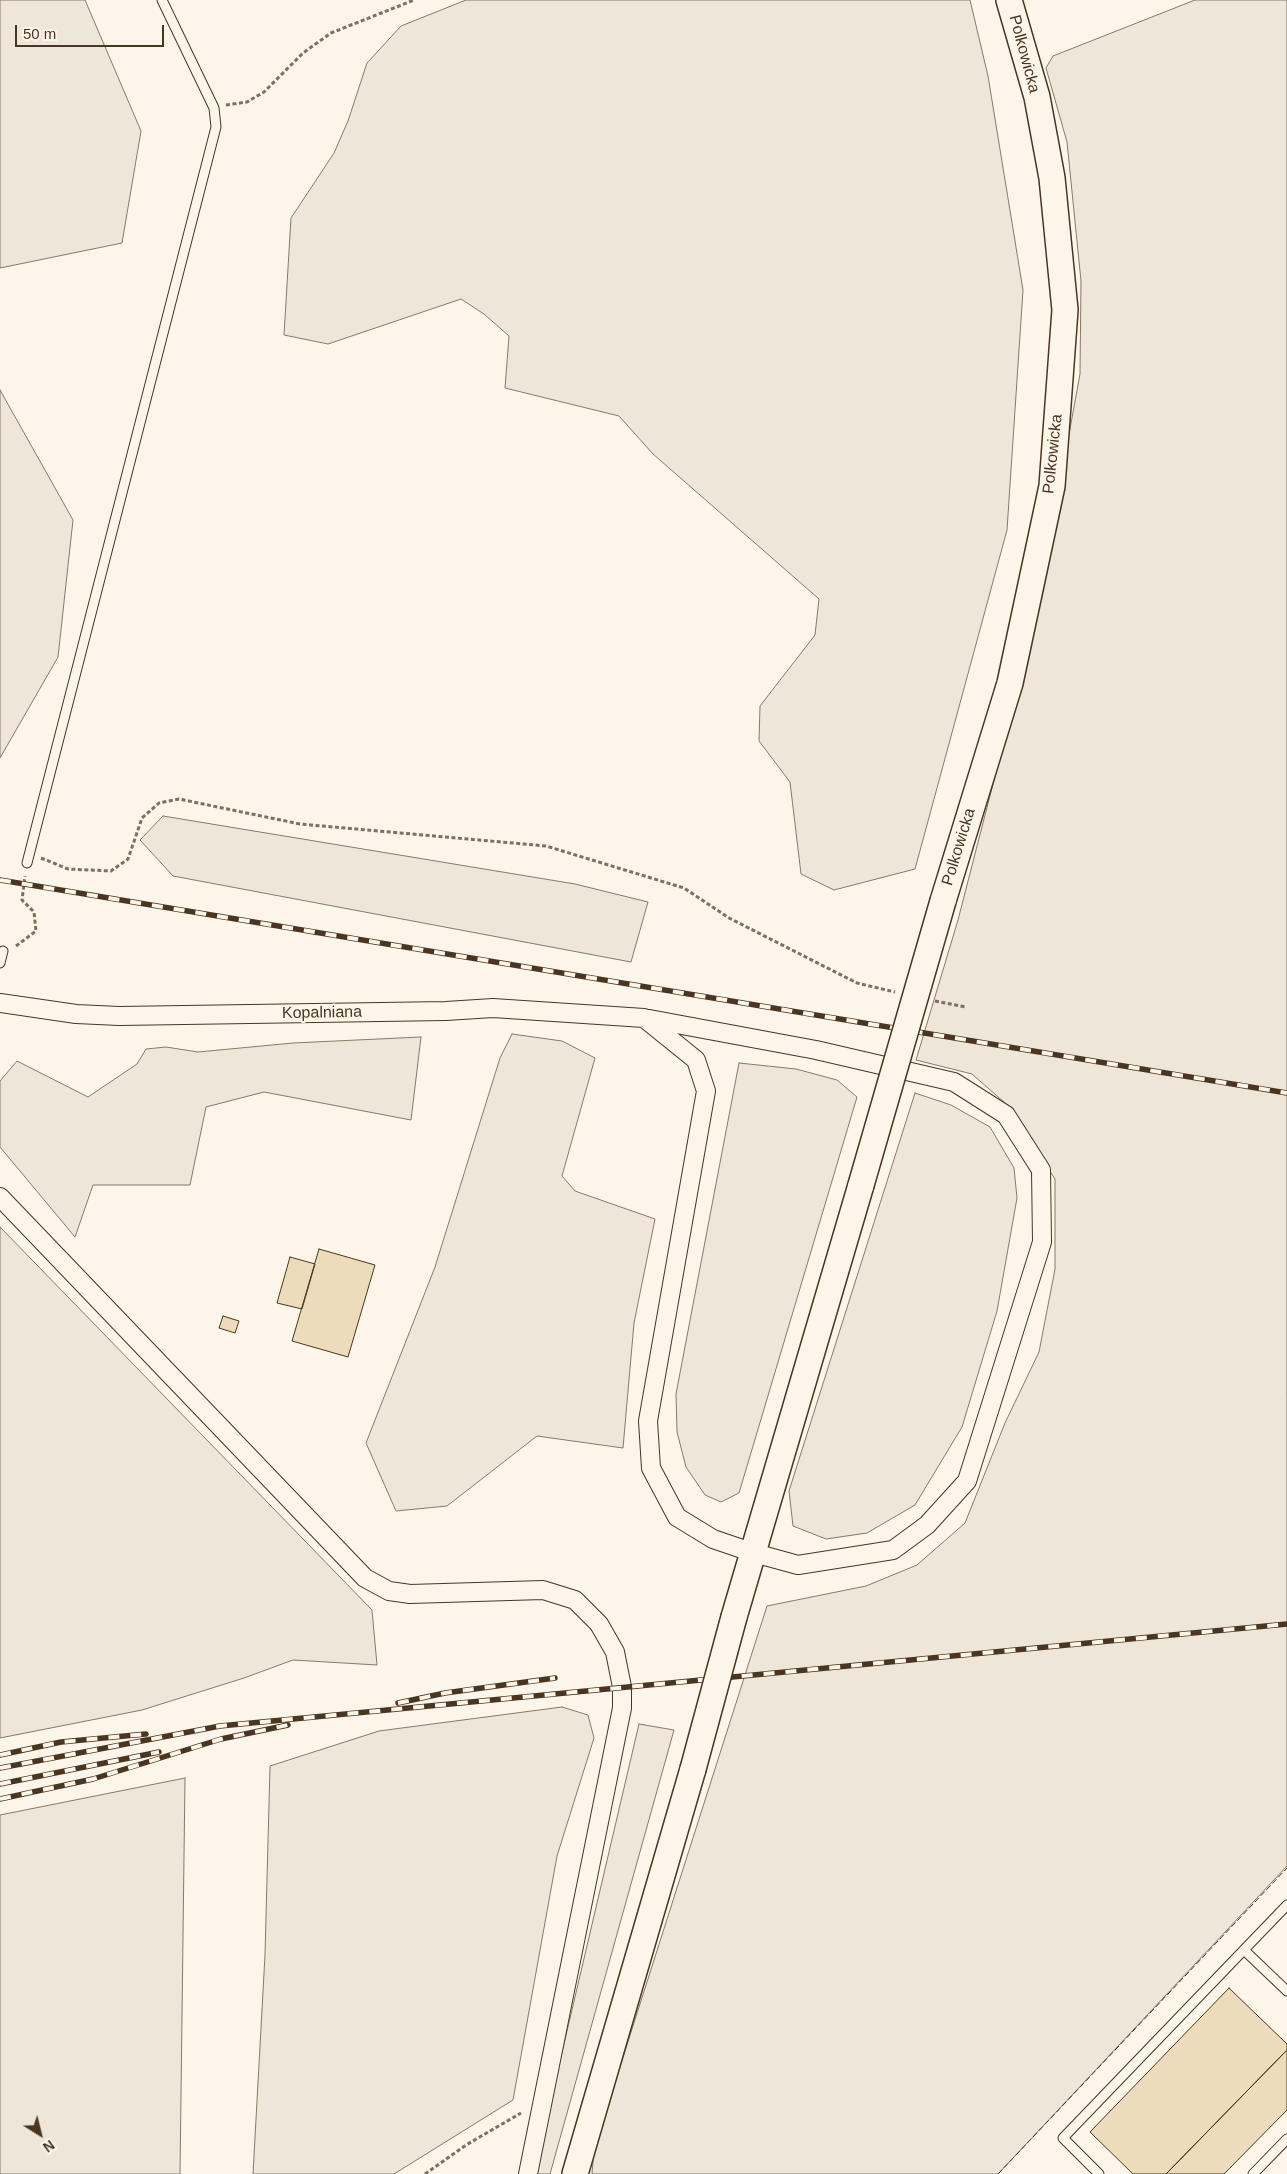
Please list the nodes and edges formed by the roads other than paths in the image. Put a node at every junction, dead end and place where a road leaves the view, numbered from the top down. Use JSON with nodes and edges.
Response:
{"nodes":[{"id":1,"x":162,"y":0,"type":"edge"},
{"id":2,"x":1009,"y":0,"type":"edge"},
{"id":3,"x":27,"y":863,"type":"road end"},
{"id":4,"x":0,"y":1003,"type":"edge"},
{"id":5,"x":644,"y":1018,"type":"junction"},
{"id":6,"x":0,"y":1197,"type":"edge"},
{"id":7,"x":754,"y":1553,"type":"junction"},
{"id":8,"x":1287,"y":1906,"type":"edge"},
{"id":9,"x":1244,"y":1950,"type":"junction"},
{"id":10,"x":1287,"y":1991,"type":"edge"},
{"id":11,"x":1287,"y":2139,"type":"edge"},
{"id":12,"x":528,"y":2174,"type":"edge"},
{"id":13,"x":575,"y":2174,"type":"edge"},
{"id":14,"x":1099,"y":2174,"type":"edge"},
{"id":15,"x":1253,"y":2174,"type":"edge"}],
"edges":[{"from":1,"to":3,"type":"lane"},
{"from":2,"to":7,"type":"main road","name":"Polkowicka","bridge":true},
{"from":4,"to":5,"type":"street","name":"Kopalniana"},
{"from":5,"to":7,"type":"street","name":"Kopalniana"},
{"from":5,"to":7,"type":"street","name":"Kopalniana"},
{"from":6,"to":12,"type":"street"},
{"from":7,"to":13,"type":"main road","name":"Polkowicka","bridge":true},
{"from":8,"to":9,"type":"lane"},
{"from":9,"to":10,"type":"lane"},
{"from":9,"to":14,"type":"lane"},
{"from":11,"to":15,"type":"lane"}]}
